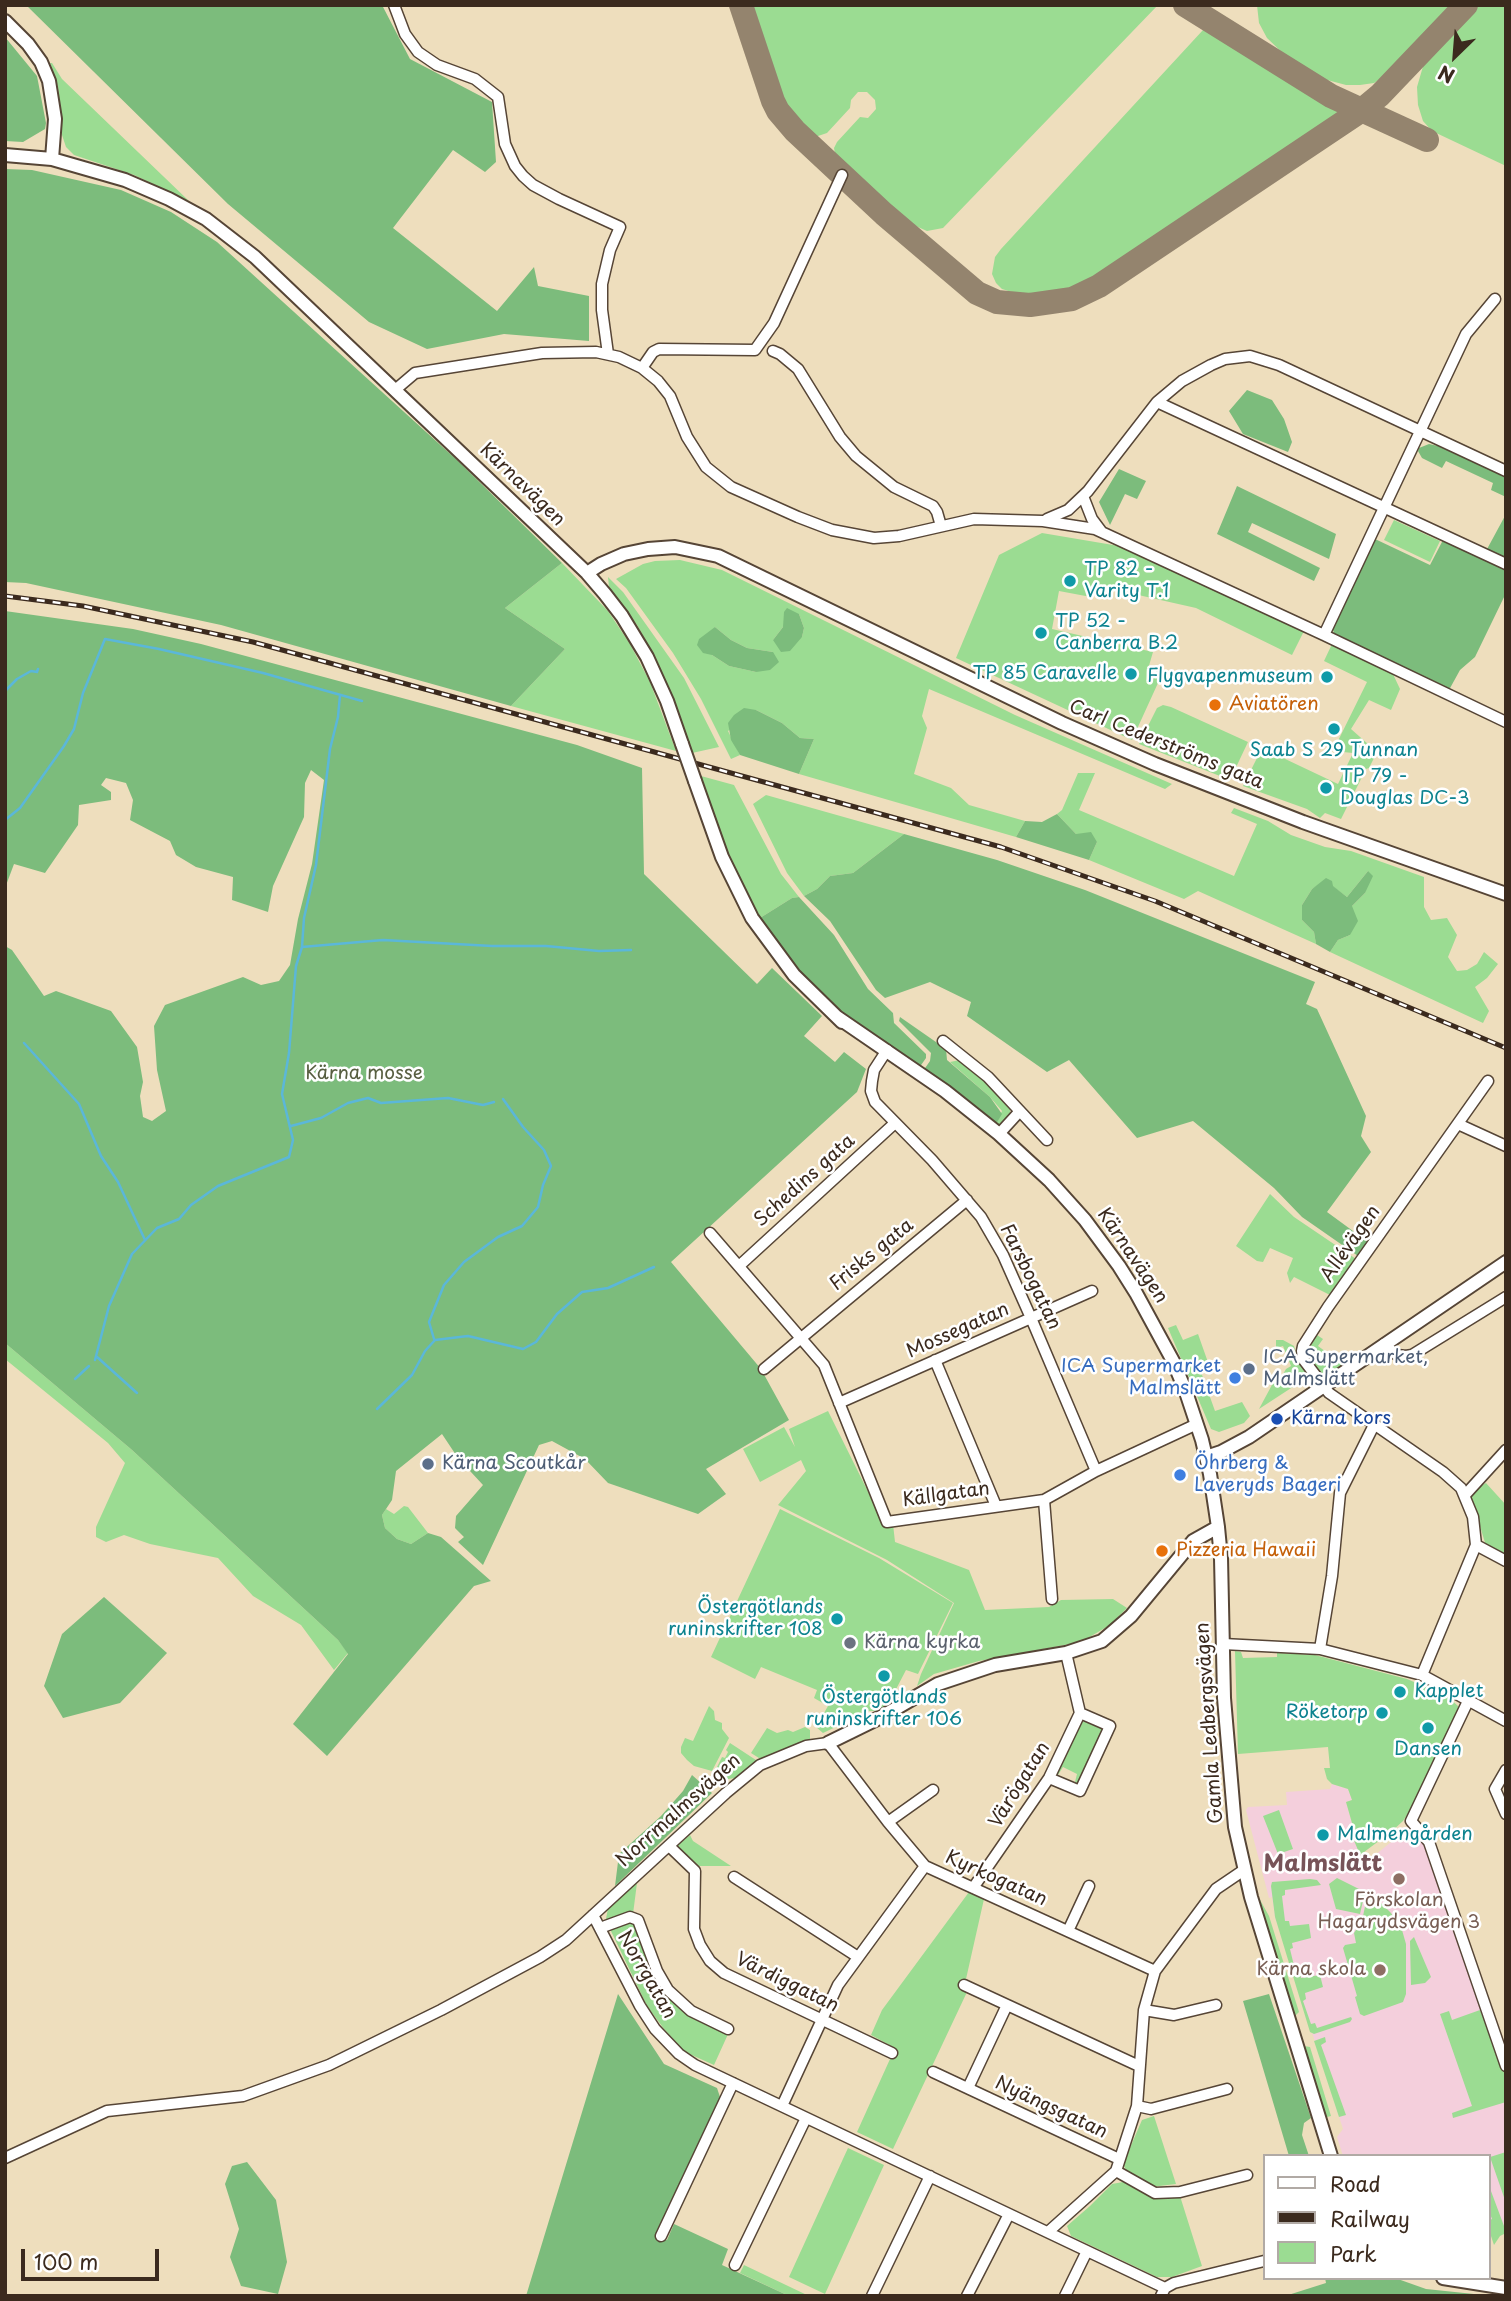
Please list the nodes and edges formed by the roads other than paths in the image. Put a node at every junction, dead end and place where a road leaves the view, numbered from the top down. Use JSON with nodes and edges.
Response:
{"nodes":[{"id":1,"x":394,"y":5,"type":"edge"},
{"id":2,"x":5,"y":21,"type":"edge"},
{"id":3,"x":5,"y":155,"type":"edge"},
{"id":4,"x":52,"y":159,"type":"junction"},
{"id":5,"x":842,"y":175,"type":"dead end"},
{"id":6,"x":1495,"y":299,"type":"dead end"},
{"id":7,"x":773,"y":351,"type":"dead end"},
{"id":8,"x":608,"y":354,"type":"junction"},
{"id":9,"x":642,"y":368,"type":"junction"},
{"id":10,"x":395,"y":390,"type":"junction"},
{"id":11,"x":1157,"y":402,"type":"junction"},
{"id":12,"x":1420,"y":432,"type":"junction"},
{"id":13,"x":1506,"y":471,"type":"edge"},
{"id":14,"x":1083,"y":496,"type":"junction"},
{"id":15,"x":1383,"y":507,"type":"junction"},
{"id":16,"x":1043,"y":521,"type":"junction"},
{"id":17,"x":941,"y":526,"type":"junction"},
{"id":18,"x":1101,"y":531,"type":"junction"},
{"id":19,"x":1506,"y":564,"type":"edge"},
{"id":20,"x":587,"y":573,"type":"junction"},
{"id":21,"x":1324,"y":635,"type":"junction"},
{"id":22,"x":1506,"y":722,"type":"edge"},
{"id":23,"x":1506,"y":894,"type":"edge"},
{"id":24,"x":943,"y":1041,"type":"dead end"},
{"id":25,"x":885,"y":1053,"type":"junction"},
{"id":26,"x":1488,"y":1081,"type":"dead end"},
{"id":27,"x":1020,"y":1111,"type":"junction"},
{"id":28,"x":895,"y":1123,"type":"junction"},
{"id":29,"x":1458,"y":1124,"type":"junction"},
{"id":30,"x":999,"y":1134,"type":"junction"},
{"id":31,"x":1047,"y":1140,"type":"dead end"},
{"id":32,"x":1506,"y":1146,"type":"edge"},
{"id":33,"x":967,"y":1200,"type":"junction"},
{"id":34,"x":709,"y":1233,"type":"dead end"},
{"id":35,"x":1506,"y":1262,"type":"edge"},
{"id":36,"x":739,"y":1266,"type":"junction"},
{"id":37,"x":1092,"y":1291,"type":"dead end"},
{"id":38,"x":1506,"y":1297,"type":"edge"},
{"id":39,"x":1031,"y":1318,"type":"junction"},
{"id":40,"x":801,"y":1337,"type":"junction"},
{"id":41,"x":1384,"y":1344,"type":"junction"},
{"id":42,"x":935,"y":1360,"type":"junction"},
{"id":43,"x":764,"y":1369,"type":"dead end"},
{"id":44,"x":1323,"y":1387,"type":"junction"},
{"id":45,"x":839,"y":1402,"type":"junction"},
{"id":46,"x":1197,"y":1424,"type":"junction"},
{"id":47,"x":1374,"y":1425,"type":"junction"},
{"id":48,"x":1506,"y":1450,"type":"edge"},
{"id":49,"x":1206,"y":1457,"type":"junction"},
{"id":50,"x":1096,"y":1471,"type":"junction"},
{"id":51,"x":1465,"y":1494,"type":"junction"},
{"id":52,"x":1044,"y":1500,"type":"junction"},
{"id":53,"x":996,"y":1506,"type":"junction"},
{"id":54,"x":1217,"y":1527,"type":"junction"},
{"id":55,"x":1476,"y":1545,"type":"junction"},
{"id":56,"x":1506,"y":1561,"type":"edge"},
{"id":57,"x":1052,"y":1599,"type":"dead end"},
{"id":58,"x":1223,"y":1644,"type":"junction"},
{"id":59,"x":1320,"y":1649,"type":"junction"},
{"id":60,"x":1066,"y":1653,"type":"junction"},
{"id":61,"x":1422,"y":1675,"type":"junction"},
{"id":62,"x":1469,"y":1699,"type":"junction"},
{"id":63,"x":1080,"y":1713,"type":"junction"},
{"id":64,"x":1506,"y":1721,"type":"edge"},
{"id":65,"x":828,"y":1743,"type":"junction"},
{"id":66,"x":1506,"y":1770,"type":"edge"},
{"id":67,"x":1049,"y":1778,"type":"junction"},
{"id":68,"x":933,"y":1790,"type":"dead end"},
{"id":69,"x":1506,"y":1814,"type":"edge"},
{"id":70,"x":888,"y":1822,"type":"junction"},
{"id":71,"x":669,"y":1846,"type":"junction"},
{"id":72,"x":925,"y":1866,"type":"junction"},
{"id":73,"x":1244,"y":1870,"type":"junction"},
{"id":74,"x":734,"y":1877,"type":"dead end"},
{"id":75,"x":1089,"y":1886,"type":"dead end"},
{"id":76,"x":973,"y":1888,"type":"junction"},
{"id":77,"x":593,"y":1915,"type":"junction"},
{"id":78,"x":600,"y":1928,"type":"junction"},
{"id":79,"x":1068,"y":1931,"type":"junction"},
{"id":80,"x":858,"y":1957,"type":"junction"},
{"id":81,"x":1155,"y":1971,"type":"junction"},
{"id":82,"x":964,"y":1985,"type":"dead end"},
{"id":83,"x":1007,"y":2005,"type":"junction"},
{"id":84,"x":1216,"y":2006,"type":"dead end"},
{"id":85,"x":1144,"y":2010,"type":"junction"},
{"id":86,"x":822,"y":2019,"type":"junction"},
{"id":87,"x":728,"y":2029,"type":"dead end"},
{"id":88,"x":892,"y":2053,"type":"dead end"},
{"id":89,"x":1139,"y":2066,"type":"junction"},
{"id":90,"x":1506,"y":2066,"type":"edge"},
{"id":91,"x":933,"y":2072,"type":"dead end"},
{"id":92,"x":733,"y":2083,"type":"junction"},
{"id":93,"x":968,"y":2088,"type":"junction"},
{"id":94,"x":1227,"y":2089,"type":"dead end"},
{"id":95,"x":782,"y":2106,"type":"junction"},
{"id":96,"x":1137,"y":2106,"type":"junction"},
{"id":97,"x":806,"y":2118,"type":"junction"},
{"id":98,"x":1330,"y":2154,"type":"edge"},
{"id":99,"x":5,"y":2158,"type":"edge"},
{"id":100,"x":1119,"y":2160,"type":"junction"},
{"id":101,"x":1116,"y":2171,"type":"junction"},
{"id":102,"x":1247,"y":2175,"type":"dead end"},
{"id":103,"x":930,"y":2176,"type":"junction"},
{"id":104,"x":1009,"y":2214,"type":"junction"},
{"id":105,"x":1048,"y":2232,"type":"junction"},
{"id":106,"x":661,"y":2236,"type":"dead end"},
{"id":107,"x":1087,"y":2251,"type":"junction"},
{"id":108,"x":1262,"y":2261,"type":"edge"},
{"id":109,"x":736,"y":2265,"type":"dead end"},
{"id":110,"x":1456,"y":2280,"type":"edge"},
{"id":111,"x":1506,"y":2288,"type":"edge"},
{"id":112,"x":1163,"y":2292,"type":"edge"},
{"id":113,"x":872,"y":2296,"type":"edge"},
{"id":114,"x":967,"y":2296,"type":"edge"},
{"id":115,"x":1065,"y":2296,"type":"edge"}],
"edges":[{"from":1,"to":8,"type":"street"},
{"from":2,"to":4,"type":"street"},
{"from":3,"to":4,"type":"street","name":"Kärnavägen"},
{"from":4,"to":10,"type":"street","name":"Kärnavägen"},
{"from":5,"to":9,"type":"street"},
{"from":6,"to":12,"type":"street"},
{"from":7,"to":17,"type":"street"},
{"from":8,"to":9,"type":"street"},
{"from":8,"to":10,"type":"street"},
{"from":9,"to":17,"type":"street"},
{"from":10,"to":20,"type":"street","name":"Kärnavägen"},
{"from":11,"to":12,"type":"street"},
{"from":11,"to":14,"type":"street"},
{"from":11,"to":15,"type":"street"},
{"from":12,"to":13,"type":"street"},
{"from":12,"to":15,"type":"street"},
{"from":14,"to":16,"type":"street"},
{"from":14,"to":18,"type":"street"},
{"from":15,"to":19,"type":"street"},
{"from":15,"to":21,"type":"street"},
{"from":16,"to":17,"type":"street"},
{"from":16,"to":18,"type":"street"},
{"from":18,"to":21,"type":"street"},
{"from":20,"to":23,"type":"street","name":"Carl Cederströms gata"},
{"from":20,"to":25,"type":"street","name":"Kärnavägen","bridge":true},
{"from":21,"to":22,"type":"street"},
{"from":24,"to":27,"type":"street"},
{"from":25,"to":28,"type":"street","name":"Farsbogatan"},
{"from":25,"to":30,"type":"street","name":"Kärnavägen"},
{"from":26,"to":29,"type":"street","name":"Allévägen"},
{"from":27,"to":30,"type":"street"},
{"from":27,"to":31,"type":"street"},
{"from":28,"to":33,"type":"street","name":"Farsbogatan"},
{"from":28,"to":36,"type":"street","name":"Schedins gata"},
{"from":29,"to":32,"type":"street"},
{"from":29,"to":44,"type":"street","name":"Allévägen"},
{"from":30,"to":46,"type":"street","name":"Kärnavägen"},
{"from":33,"to":39,"type":"street","name":"Farsbogatan"},
{"from":33,"to":40,"type":"street","name":"Frisks gata"},
{"from":34,"to":36,"type":"street","name":"Källgatan"},
{"from":35,"to":41,"type":"street"},
{"from":36,"to":40,"type":"street","name":"Källgatan"},
{"from":37,"to":39,"type":"street","name":"Mossegatan"},
{"from":38,"to":41,"type":"street"},
{"from":39,"to":42,"type":"street","name":"Mossegatan"},
{"from":39,"to":50,"type":"street","name":"Farsbogatan"},
{"from":40,"to":43,"type":"street"},
{"from":40,"to":45,"type":"street","name":"Källgatan"},
{"from":41,"to":44,"type":"street"},
{"from":42,"to":45,"type":"street","name":"Mossegatan"},
{"from":42,"to":53,"type":"street"},
{"from":44,"to":47,"type":"street","name":"Allévägen"},
{"from":44,"to":49,"type":"street"},
{"from":45,"to":53,"type":"street","name":"Källgatan"},
{"from":46,"to":49,"type":"street","name":"Kärnavägen"},
{"from":46,"to":50,"type":"street","name":"Källgatan"},
{"from":47,"to":51,"type":"street","name":"Allévägen"},
{"from":47,"to":59,"type":"street"},
{"from":48,"to":51,"type":"street"},
{"from":49,"to":54,"type":"street"},
{"from":50,"to":52,"type":"street","name":"Källgatan"},
{"from":51,"to":55,"type":"street"},
{"from":52,"to":53,"type":"street","name":"Källgatan"},
{"from":52,"to":57,"type":"street"},
{"from":54,"to":58,"type":"street","name":"Gamla Ledbergsvägen"},
{"from":54,"to":60,"type":"street","name":"Norrmalmsvägen"},
{"from":55,"to":56,"type":"street"},
{"from":55,"to":61,"type":"street"},
{"from":58,"to":59,"type":"street"},
{"from":58,"to":73,"type":"street","name":"Gamla Ledbergsvägen"},
{"from":59,"to":61,"type":"street"},
{"from":60,"to":63,"type":"street"},
{"from":60,"to":65,"type":"street","name":"Norrmalmsvägen"},
{"from":61,"to":62,"type":"street"},
{"from":62,"to":64,"type":"street"},
{"from":62,"to":90,"type":"street"},
{"from":63,"to":67,"type":"street","name":"Värögatan"},
{"from":63,"to":67,"type":"street"},
{"from":65,"to":70,"type":"street","name":"Kyrkogatan"},
{"from":65,"to":71,"type":"street","name":"Norrmalmsvägen"},
{"from":66,"to":69,"type":"street"},
{"from":67,"to":76,"type":"street","name":"Värögatan"},
{"from":68,"to":70,"type":"street"},
{"from":70,"to":72,"type":"street","name":"Kyrkogatan"},
{"from":71,"to":77,"type":"street","name":"Norrmalmsvägen"},
{"from":71,"to":86,"type":"street","name":"Värdiggatan"},
{"from":72,"to":76,"type":"street","name":"Kyrkogatan"},
{"from":72,"to":80,"type":"street"},
{"from":73,"to":81,"type":"street"},
{"from":73,"to":98,"type":"street","name":"Gamla Ledbergsvägen"},
{"from":74,"to":80,"type":"street"},
{"from":75,"to":79,"type":"street"},
{"from":76,"to":79,"type":"street","name":"Kyrkogatan"},
{"from":77,"to":78,"type":"street","name":"Norrgatan"},
{"from":77,"to":99,"type":"street","name":"Norrmalmsvägen"},
{"from":78,"to":87,"type":"street","name":"Norrgatan"},
{"from":78,"to":92,"type":"street","name":"Norrgatan"},
{"from":79,"to":81,"type":"street","name":"Kyrkogatan"},
{"from":80,"to":86,"type":"street"},
{"from":81,"to":85,"type":"street"},
{"from":82,"to":83,"type":"street"},
{"from":83,"to":89,"type":"street"},
{"from":83,"to":93,"type":"street","name":"Nyängsgatan"},
{"from":84,"to":85,"type":"street"},
{"from":85,"to":89,"type":"street"},
{"from":86,"to":88,"type":"street","name":"Värdiggatan"},
{"from":86,"to":95,"type":"street"},
{"from":89,"to":96,"type":"street"},
{"from":91,"to":93,"type":"street","name":"Nyängsgatan"},
{"from":92,"to":95,"type":"street","name":"Norrgatan"},
{"from":92,"to":106,"type":"street"},
{"from":93,"to":100,"type":"street","name":"Nyängsgatan"},
{"from":94,"to":96,"type":"street"},
{"from":95,"to":97,"type":"street","name":"Norrgatan"},
{"from":96,"to":100,"type":"street"},
{"from":97,"to":103,"type":"street","name":"Norrgatan"},
{"from":97,"to":109,"type":"street"},
{"from":100,"to":101,"type":"street"},
{"from":101,"to":102,"type":"street"},
{"from":101,"to":105,"type":"street"},
{"from":103,"to":104,"type":"street","name":"Norrgatan"},
{"from":103,"to":113,"type":"street"},
{"from":104,"to":105,"type":"street","name":"Norrgatan"},
{"from":104,"to":114,"type":"street"},
{"from":105,"to":107,"type":"street","name":"Norrgatan"},
{"from":107,"to":112,"type":"street","name":"Norrgatan"},
{"from":107,"to":115,"type":"street"},
{"from":108,"to":112,"type":"street","name":"Norrgatan"},
{"from":110,"to":111,"type":"street"}]}
